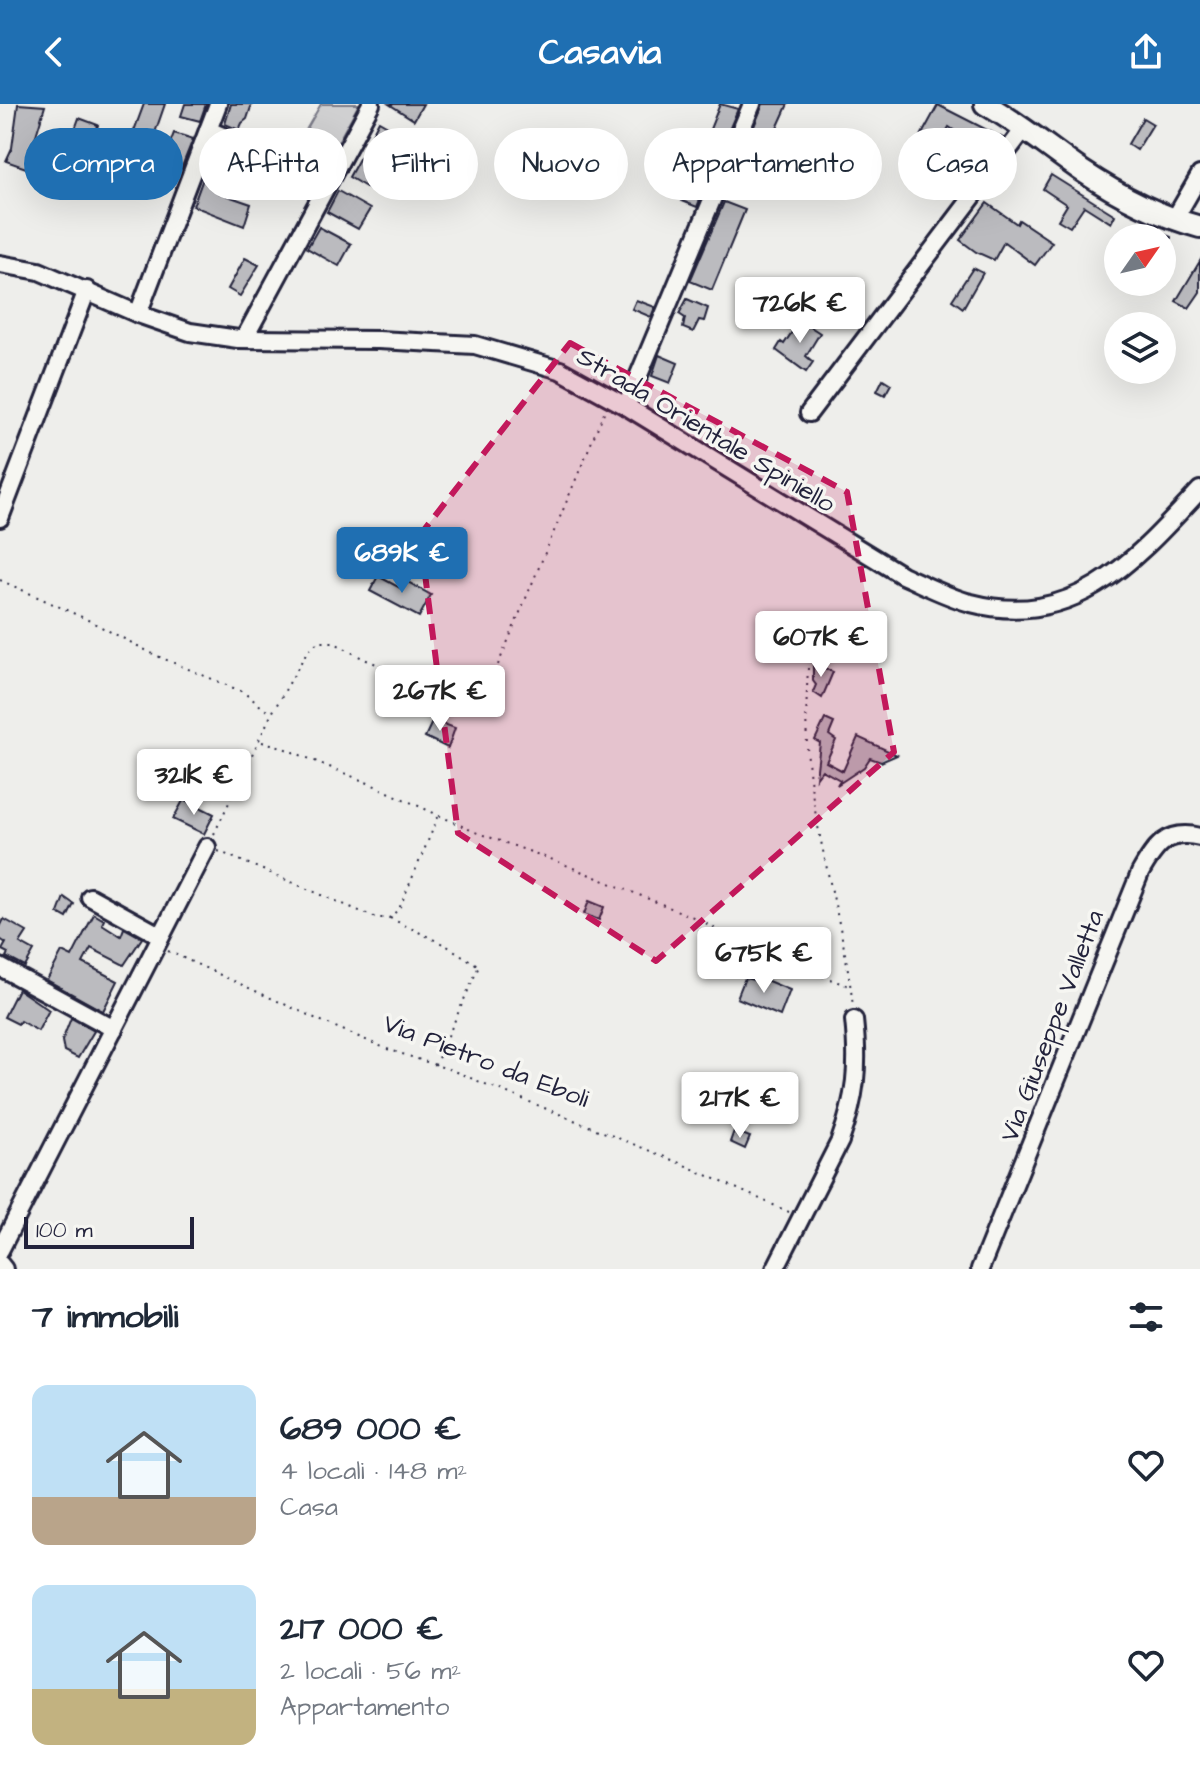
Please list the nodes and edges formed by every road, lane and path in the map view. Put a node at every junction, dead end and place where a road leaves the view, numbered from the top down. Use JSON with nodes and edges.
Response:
{"nodes":[{"id":1,"x":218,"y":104,"type":"edge"},
{"id":2,"x":371,"y":104,"type":"edge"},
{"id":3,"x":752,"y":104,"type":"edge"},
{"id":4,"x":985,"y":104,"type":"edge"},
{"id":5,"x":209,"y":128,"type":"edge"},
{"id":6,"x":1024,"y":129,"type":"junction"},
{"id":7,"x":199,"y":154,"type":"edge"},
{"id":8,"x":1200,"y":175,"type":"edge"},
{"id":9,"x":1174,"y":220,"type":"junction"},
{"id":10,"x":1200,"y":227,"type":"edge"},
{"id":11,"x":0,"y":264,"type":"edge"},
{"id":12,"x":87,"y":290,"type":"junction"},
{"id":13,"x":138,"y":314,"type":"junction"},
{"id":14,"x":244,"y":339,"type":"junction"},
{"id":15,"x":610,"y":398,"type":"junction"},
{"id":16,"x":626,"y":406,"type":"junction"},
{"id":17,"x":809,"y":413,"type":"dead end"},
{"id":18,"x":1200,"y":490,"type":"edge"},
{"id":19,"x":0,"y":518,"type":"edge"},
{"id":20,"x":0,"y":580,"type":"edge"},
{"id":21,"x":808,"y":668,"type":"dead end"},
{"id":22,"x":271,"y":715,"type":"junction"},
{"id":23,"x":261,"y":742,"type":"junction"},
{"id":24,"x":439,"y":815,"type":"junction"},
{"id":25,"x":1200,"y":837,"type":"edge"},
{"id":26,"x":207,"y":847,"type":"junction"},
{"id":27,"x":90,"y":897,"type":"dead end"},
{"id":28,"x":389,"y":918,"type":"junction"},
{"id":29,"x":159,"y":940,"type":"junction"},
{"id":30,"x":0,"y":967,"type":"edge"},
{"id":31,"x":851,"y":987,"type":"junction"},
{"id":32,"x":854,"y":1020,"type":"joint"},
{"id":33,"x":114,"y":1029,"type":"junction"},
{"id":34,"x":435,"y":1065,"type":"junction"},
{"id":35,"x":800,"y":1217,"type":"junction"},
{"id":36,"x":0,"y":1250,"type":"edge"},
{"id":37,"x":0,"y":1264,"type":"edge"},
{"id":38,"x":4,"y":1269,"type":"edge"},
{"id":39,"x":775,"y":1269,"type":"edge"},
{"id":40,"x":980,"y":1269,"type":"edge"}],
"edges":[{"from":1,"to":5,"type":"street"},
{"from":2,"to":14,"type":"street"},
{"from":3,"to":16,"type":"street"},
{"from":4,"to":6,"type":"main road"},
{"from":6,"to":9,"type":"main road"},
{"from":6,"to":17,"type":"street"},
{"from":7,"to":13,"type":"street"},
{"from":8,"to":9,"type":"street"},
{"from":9,"to":10,"type":"main road"},
{"from":11,"to":12,"type":"street","name":"Strada Orientale Spiniello"},
{"from":12,"to":13,"type":"street","name":"Strada Orientale Spiniello"},
{"from":12,"to":19,"type":"street"},
{"from":13,"to":14,"type":"street","name":"Strada Orientale Spiniello"},
{"from":14,"to":15,"type":"street","name":"Strada Orientale Spiniello"},
{"from":15,"to":16,"type":"street","name":"Strada Orientale Spiniello"},
{"from":15,"to":22,"type":"path"},
{"from":16,"to":18,"type":"street","name":"Strada Orientale Spiniello"},
{"from":20,"to":22,"type":"path"},
{"from":21,"to":31,"type":"path"},
{"from":22,"to":23,"type":"path"},
{"from":23,"to":24,"type":"path"},
{"from":23,"to":26,"type":"path"},
{"from":24,"to":28,"type":"path"},
{"from":24,"to":31,"type":"path"},
{"from":25,"to":40,"type":"street","name":"Via Giuseppe Valletta"},
{"from":26,"to":28,"type":"path"},
{"from":26,"to":29,"type":"street"},
{"from":27,"to":29,"type":"street"},
{"from":28,"to":34,"type":"path"},
{"from":29,"to":33,"type":"street"},
{"from":29,"to":34,"type":"path","name":"Via Pietro da Eboli"},
{"from":30,"to":33,"type":"street"},
{"from":31,"to":32,"type":"path"},
{"from":32,"to":35,"type":"street"},
{"from":33,"to":36,"type":"street"},
{"from":34,"to":35,"type":"path","name":"Via Pietro da Eboli"},
{"from":35,"to":39,"type":"street"},
{"from":37,"to":38,"type":"street"}]}
